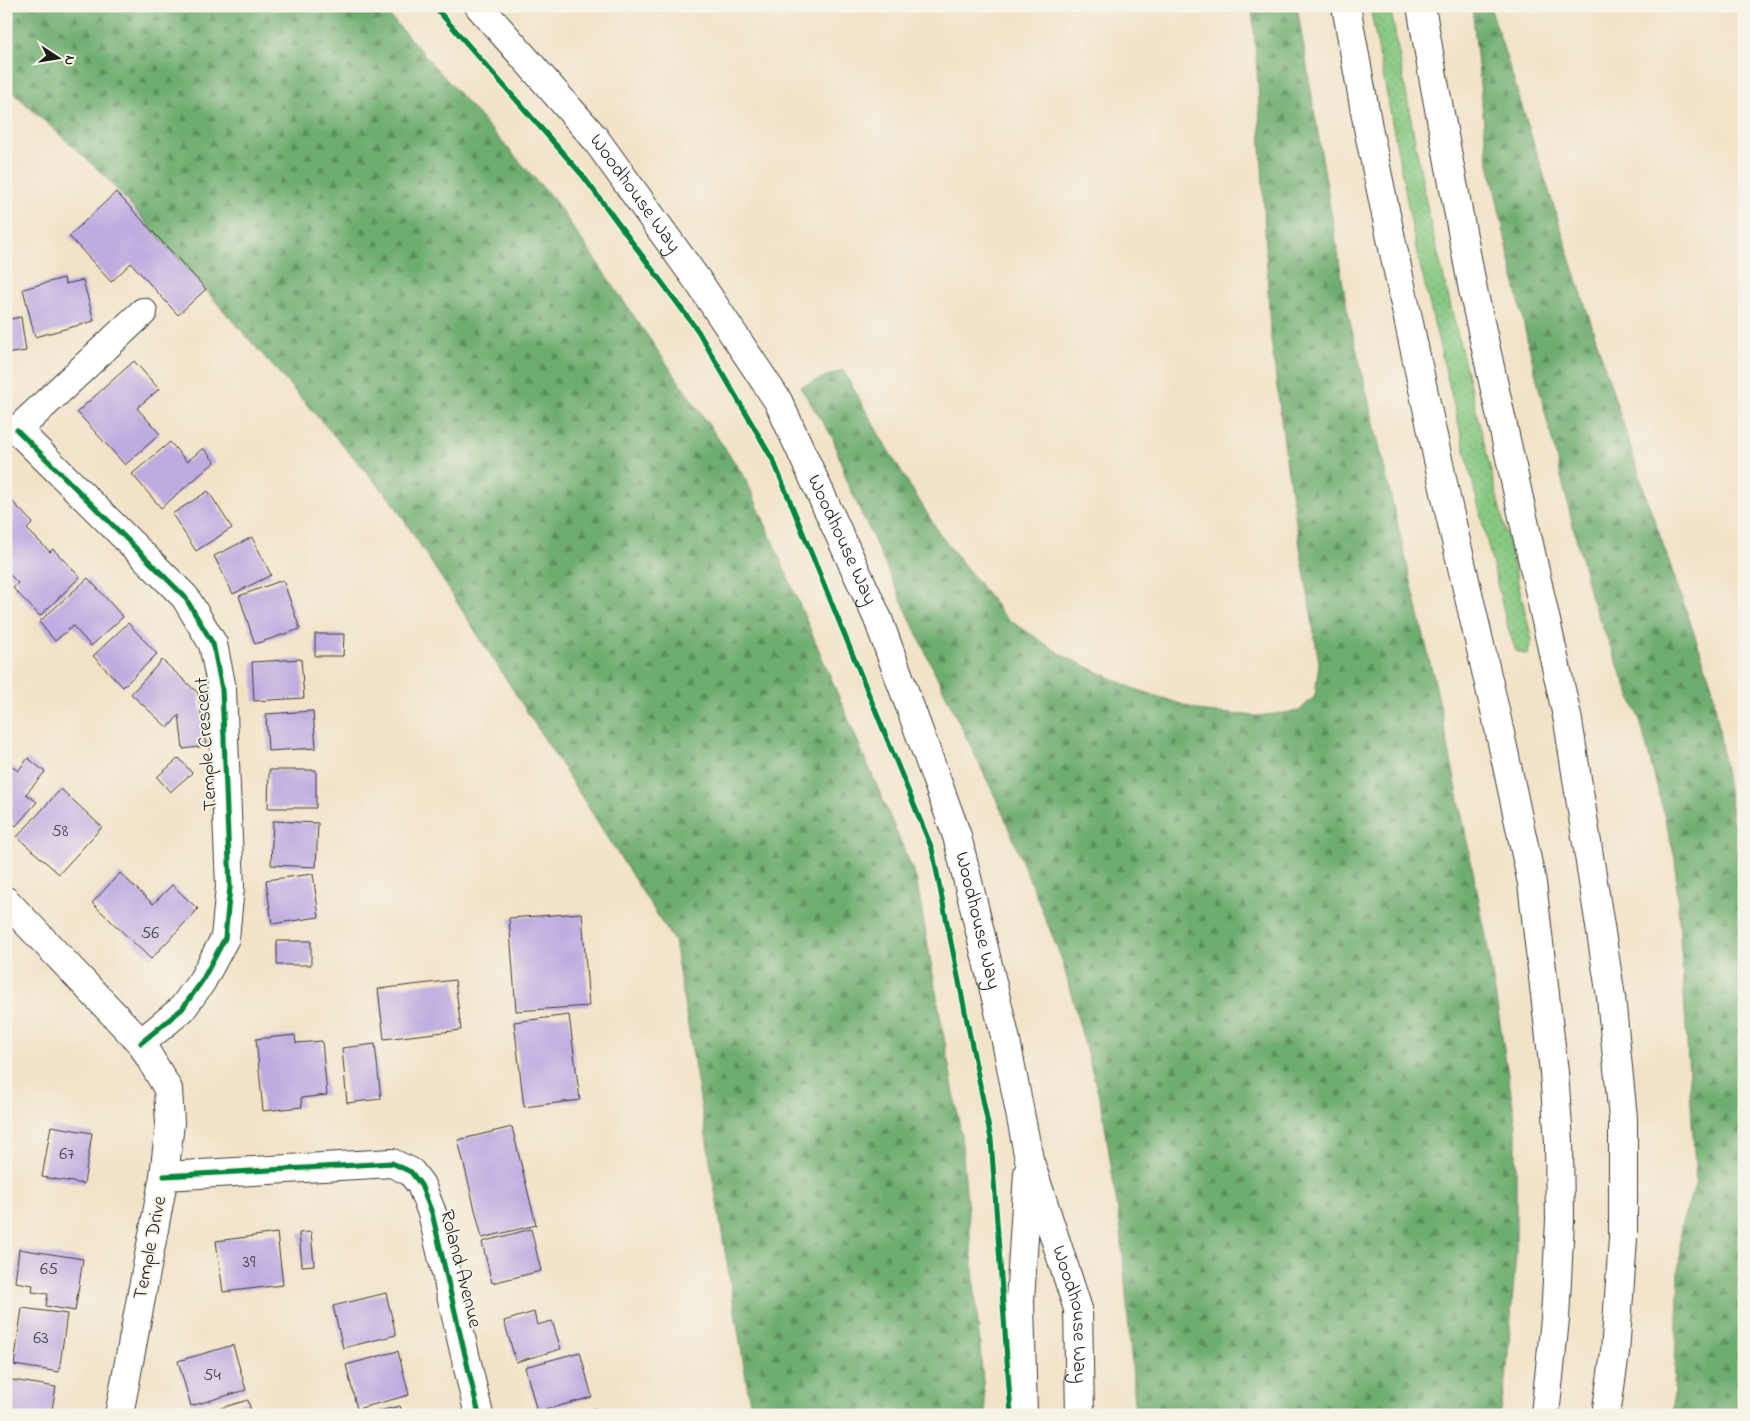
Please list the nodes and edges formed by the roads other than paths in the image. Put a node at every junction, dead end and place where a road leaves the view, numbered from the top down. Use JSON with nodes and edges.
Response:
{"nodes":[{"id":1,"x":479,"y":6,"type":"edge"},
{"id":2,"x":1346,"y":6,"type":"edge"},
{"id":3,"x":1421,"y":6,"type":"edge"},
{"id":4,"x":143,"y":312,"type":"dead end"},
{"id":5,"x":6,"y":901,"type":"edge"},
{"id":6,"x":141,"y":1043,"type":"junction"},
{"id":7,"x":1029,"y":1159,"type":"junction"},
{"id":8,"x":164,"y":1176,"type":"junction"},
{"id":9,"x":119,"y":1415,"type":"edge"},
{"id":10,"x":479,"y":1415,"type":"edge"},
{"id":11,"x":1023,"y":1415,"type":"edge"},
{"id":12,"x":1080,"y":1415,"type":"edge"},
{"id":13,"x":1545,"y":1415,"type":"edge"},
{"id":14,"x":1606,"y":1415,"type":"edge"}],
"edges":[{"from":1,"to":7,"type":"main road","name":"Woodhouse Way"},
{"from":2,"to":13,"type":"main road"},
{"from":3,"to":14,"type":"main road"},
{"from":4,"to":6,"type":"main road","name":"Temple Crescent"},
{"from":5,"to":6,"type":"main road","name":"Temple Drive"},
{"from":6,"to":8,"type":"main road","name":"Temple Drive"},
{"from":7,"to":11,"type":"main road","name":"Woodhouse Way"},
{"from":7,"to":12,"type":"main road","name":"Woodhouse Way"},
{"from":8,"to":9,"type":"main road","name":"Temple Drive"},
{"from":8,"to":10,"type":"main road","name":"Roland Avenue"}]}
